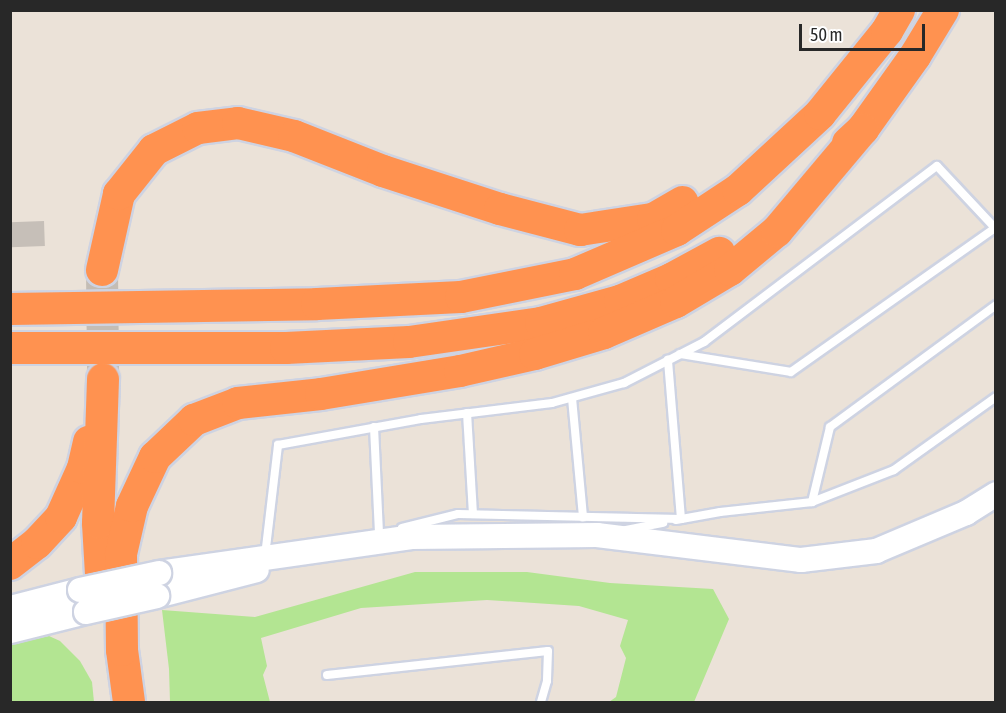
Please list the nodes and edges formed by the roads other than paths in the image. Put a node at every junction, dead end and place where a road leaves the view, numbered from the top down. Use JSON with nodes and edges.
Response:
{"nodes":[{"id":1,"x":899,"y":10,"type":"edge"},
{"id":2,"x":943,"y":10,"type":"edge"},
{"id":3,"x":820,"y":114,"type":"junction"},
{"id":4,"x":862,"y":129,"type":"junction"},
{"id":5,"x":995,"y":229,"type":"edge"},
{"id":6,"x":102,"y":270,"type":"tunnel mouth"},
{"id":7,"x":996,"y":305,"type":"edge"},
{"id":8,"x":10,"y":309,"type":"edge"},
{"id":9,"x":10,"y":348,"type":"edge"},
{"id":10,"x":680,"y":354,"type":"junction"},
{"id":11,"x":668,"y":360,"type":"junction"},
{"id":12,"x":996,"y":397,"type":"edge"},
{"id":13,"x":572,"y":398,"type":"junction"},
{"id":14,"x":467,"y":413,"type":"junction"},
{"id":15,"x":374,"y":428,"type":"junction"},
{"id":16,"x":996,"y":494,"type":"edge"},
{"id":17,"x":812,"y":502,"type":"junction"},
{"id":18,"x":472,"y":514,"type":"junction"},
{"id":19,"x":681,"y":519,"type":"junction"},
{"id":20,"x":590,"y":526,"type":"junction"},
{"id":21,"x":379,"y":533,"type":"junction"},
{"id":22,"x":301,"y":551,"type":"junction"},
{"id":23,"x":265,"y":556,"type":"junction"},
{"id":24,"x":10,"y":564,"type":"edge"},
{"id":25,"x":158,"y":584,"type":"junction"},
{"id":26,"x":83,"y":601,"type":"junction"},
{"id":27,"x":10,"y":608,"type":"edge"},
{"id":28,"x":10,"y":631,"type":"edge"},
{"id":29,"x":327,"y":675,"type":"dead end"},
{"id":30,"x":110,"y":702,"type":"edge"},
{"id":31,"x":129,"y":702,"type":"edge"},
{"id":32,"x":541,"y":702,"type":"edge"}],
"edges":[{"from":1,"to":3,"type":"highway"},
{"from":2,"to":4,"type":"highway"},
{"from":3,"to":6,"type":"highway"},
{"from":3,"to":8,"type":"highway"},
{"from":4,"to":9,"type":"highway"},
{"from":4,"to":31,"type":"highway"},
{"from":5,"to":10,"type":"lane"},
{"from":5,"to":10,"type":"lane"},
{"from":7,"to":17,"type":"lane"},
{"from":10,"to":11,"type":"lane"},
{"from":11,"to":13,"type":"lane"},
{"from":11,"to":19,"type":"lane"},
{"from":12,"to":17,"type":"lane"},
{"from":13,"to":14,"type":"lane"},
{"from":13,"to":20,"type":"lane"},
{"from":14,"to":15,"type":"lane"},
{"from":14,"to":18,"type":"lane"},
{"from":15,"to":21,"type":"lane"},
{"from":15,"to":23,"type":"lane"},
{"from":16,"to":20,"type":"street"},
{"from":17,"to":19,"type":"lane"},
{"from":18,"to":20,"type":"lane"},
{"from":18,"to":21,"type":"lane"},
{"from":19,"to":20,"type":"lane"},
{"from":19,"to":20,"type":"lane"},
{"from":20,"to":22,"type":"street"},
{"from":21,"to":22,"type":"lane"},
{"from":22,"to":23,"type":"street"},
{"from":22,"to":25,"type":"street"},
{"from":23,"to":25,"type":"street"},
{"from":24,"to":30,"type":"highway"},
{"from":25,"to":26,"type":"street","bridge":true},
{"from":26,"to":27,"type":"street"},
{"from":26,"to":28,"type":"street"},
{"from":29,"to":32,"type":"lane"}]}
